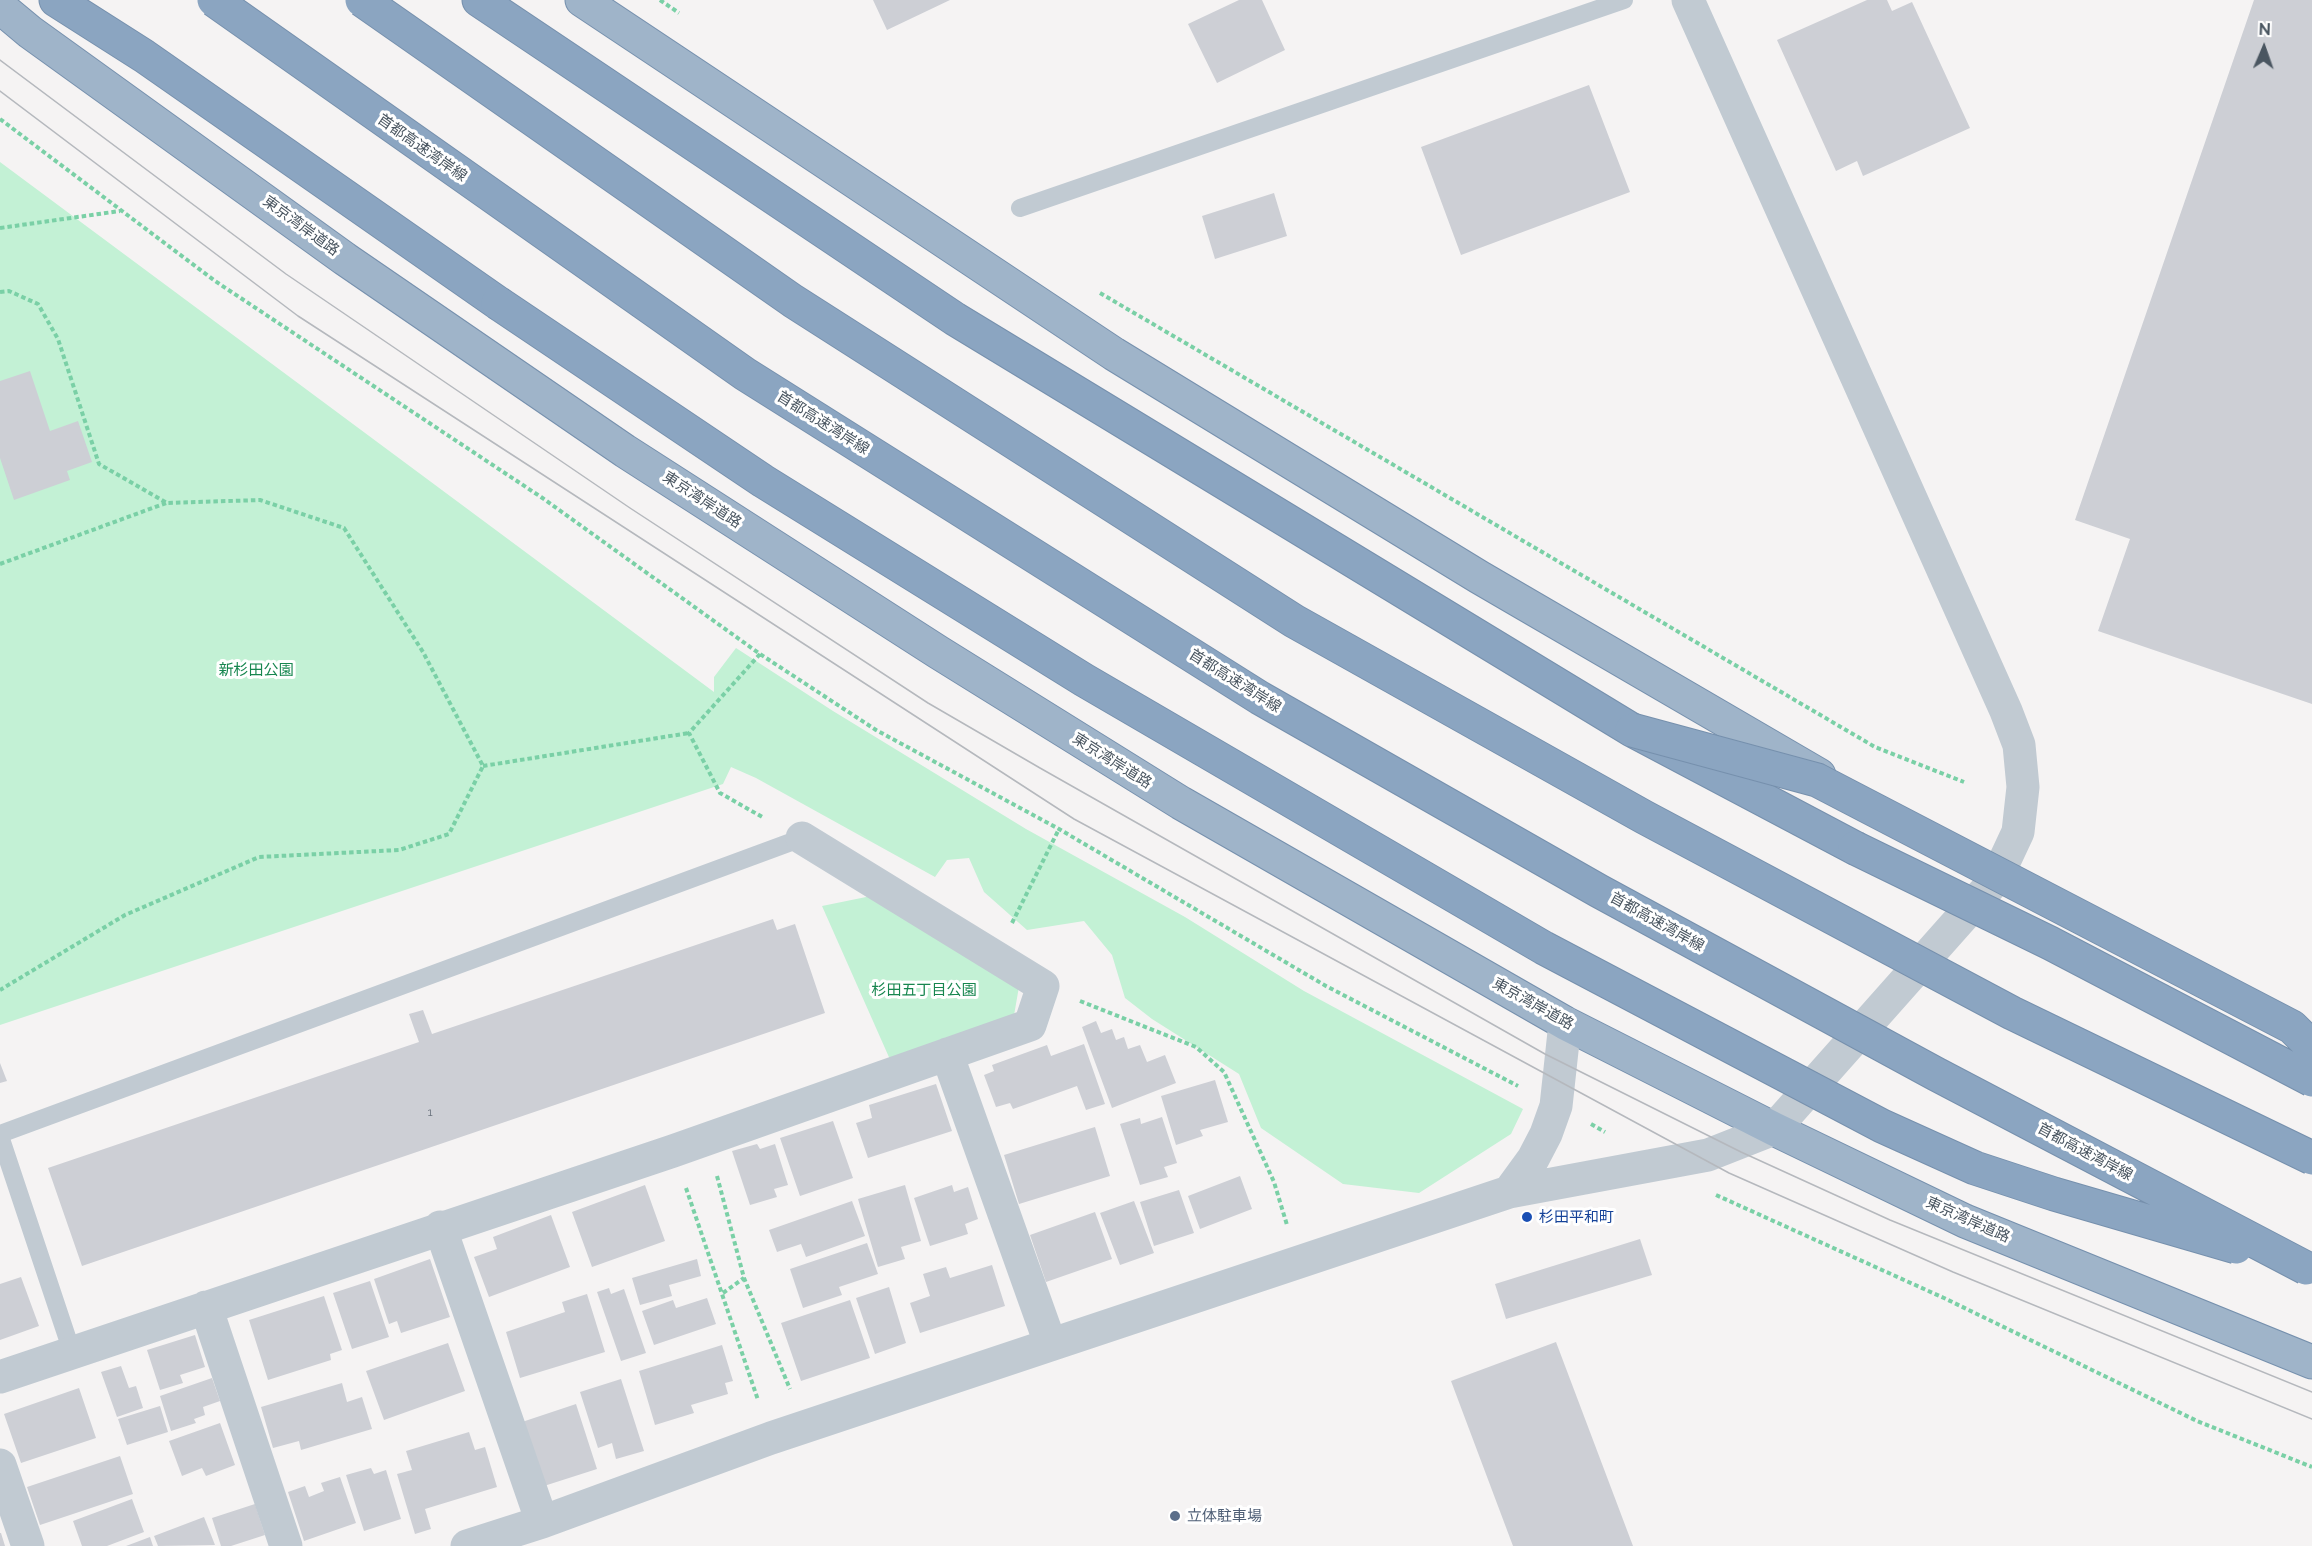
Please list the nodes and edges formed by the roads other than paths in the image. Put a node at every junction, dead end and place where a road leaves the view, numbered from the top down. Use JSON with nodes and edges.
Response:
{"nodes":[{"id":1,"x":56,"y":0,"type":"edge"},
{"id":2,"x":214,"y":0,"type":"edge"},
{"id":3,"x":362,"y":0,"type":"edge"},
{"id":4,"x":479,"y":0,"type":"edge"},
{"id":5,"x":582,"y":0,"type":"edge"},
{"id":6,"x":1624,"y":0,"type":"edge"},
{"id":7,"x":1688,"y":0,"type":"edge"},
{"id":8,"x":0,"y":7,"type":"edge"},
{"id":9,"x":1020,"y":208,"type":"dead end"},
{"id":10,"x":1632,"y":730,"type":"junction"},
{"id":11,"x":802,"y":838,"type":"joint"},
{"id":12,"x":1996,"y":879,"type":"junction"},
{"id":13,"x":1565,"y":1023,"type":"junction"},
{"id":14,"x":2312,"y":1034,"type":"edge"},
{"id":15,"x":2312,"y":1047,"type":"edge"},
{"id":16,"x":947,"y":1053,"type":"junction"},
{"id":17,"x":2312,"y":1080,"type":"edge"},
{"id":18,"x":1774,"y":1129,"type":"junction"},
{"id":19,"x":0,"y":1135,"type":"edge"},
{"id":20,"x":2312,"y":1158,"type":"edge"},
{"id":21,"x":1509,"y":1192,"type":"junction"},
{"id":22,"x":440,"y":1227,"type":"junction"},
{"id":23,"x":2309,"y":1269,"type":"edge"},
{"id":24,"x":206,"y":1306,"type":"junction"},
{"id":25,"x":1050,"y":1343,"type":"junction"},
{"id":26,"x":72,"y":1352,"type":"junction"},
{"id":27,"x":2312,"y":1362,"type":"edge"},
{"id":28,"x":0,"y":1377,"type":"edge"},
{"id":29,"x":0,"y":1466,"type":"edge"},
{"id":30,"x":542,"y":1522,"type":"junction"},
{"id":31,"x":28,"y":1546,"type":"edge"},
{"id":32,"x":286,"y":1546,"type":"edge"},
{"id":33,"x":467,"y":1546,"type":"edge"}],
"edges":[{"from":1,"to":23,"type":"highway","bridge":true},
{"from":2,"to":23,"type":"highway","name":"首都高速湾岸線","bridge":true},
{"from":3,"to":20,"type":"highway","bridge":true},
{"from":4,"to":10,"type":"highway"},
{"from":5,"to":12,"type":"highway"},
{"from":6,"to":9,"type":"lane"},
{"from":7,"to":12,"type":"street"},
{"from":8,"to":13,"type":"highway","name":"東京湾岸道路"},
{"from":10,"to":15,"type":"highway","bridge":true},
{"from":10,"to":17,"type":"highway","bridge":true},
{"from":11,"to":16,"type":"street"},
{"from":11,"to":19,"type":"lane"},
{"from":12,"to":14,"type":"highway"},
{"from":12,"to":18,"type":"street"},
{"from":13,"to":18,"type":"highway","name":"東京湾岸道路"},
{"from":13,"to":21,"type":"street"},
{"from":16,"to":22,"type":"street"},
{"from":16,"to":25,"type":"street"},
{"from":18,"to":21,"type":"street"},
{"from":18,"to":27,"type":"highway","name":"東京湾岸道路"},
{"from":19,"to":26,"type":"lane"},
{"from":21,"to":25,"type":"street"},
{"from":22,"to":24,"type":"street"},
{"from":22,"to":30,"type":"street"},
{"from":24,"to":26,"type":"street"},
{"from":24,"to":32,"type":"street"},
{"from":25,"to":30,"type":"street"},
{"from":26,"to":28,"type":"street"},
{"from":29,"to":31,"type":"street"},
{"from":30,"to":33,"type":"street"}]}
